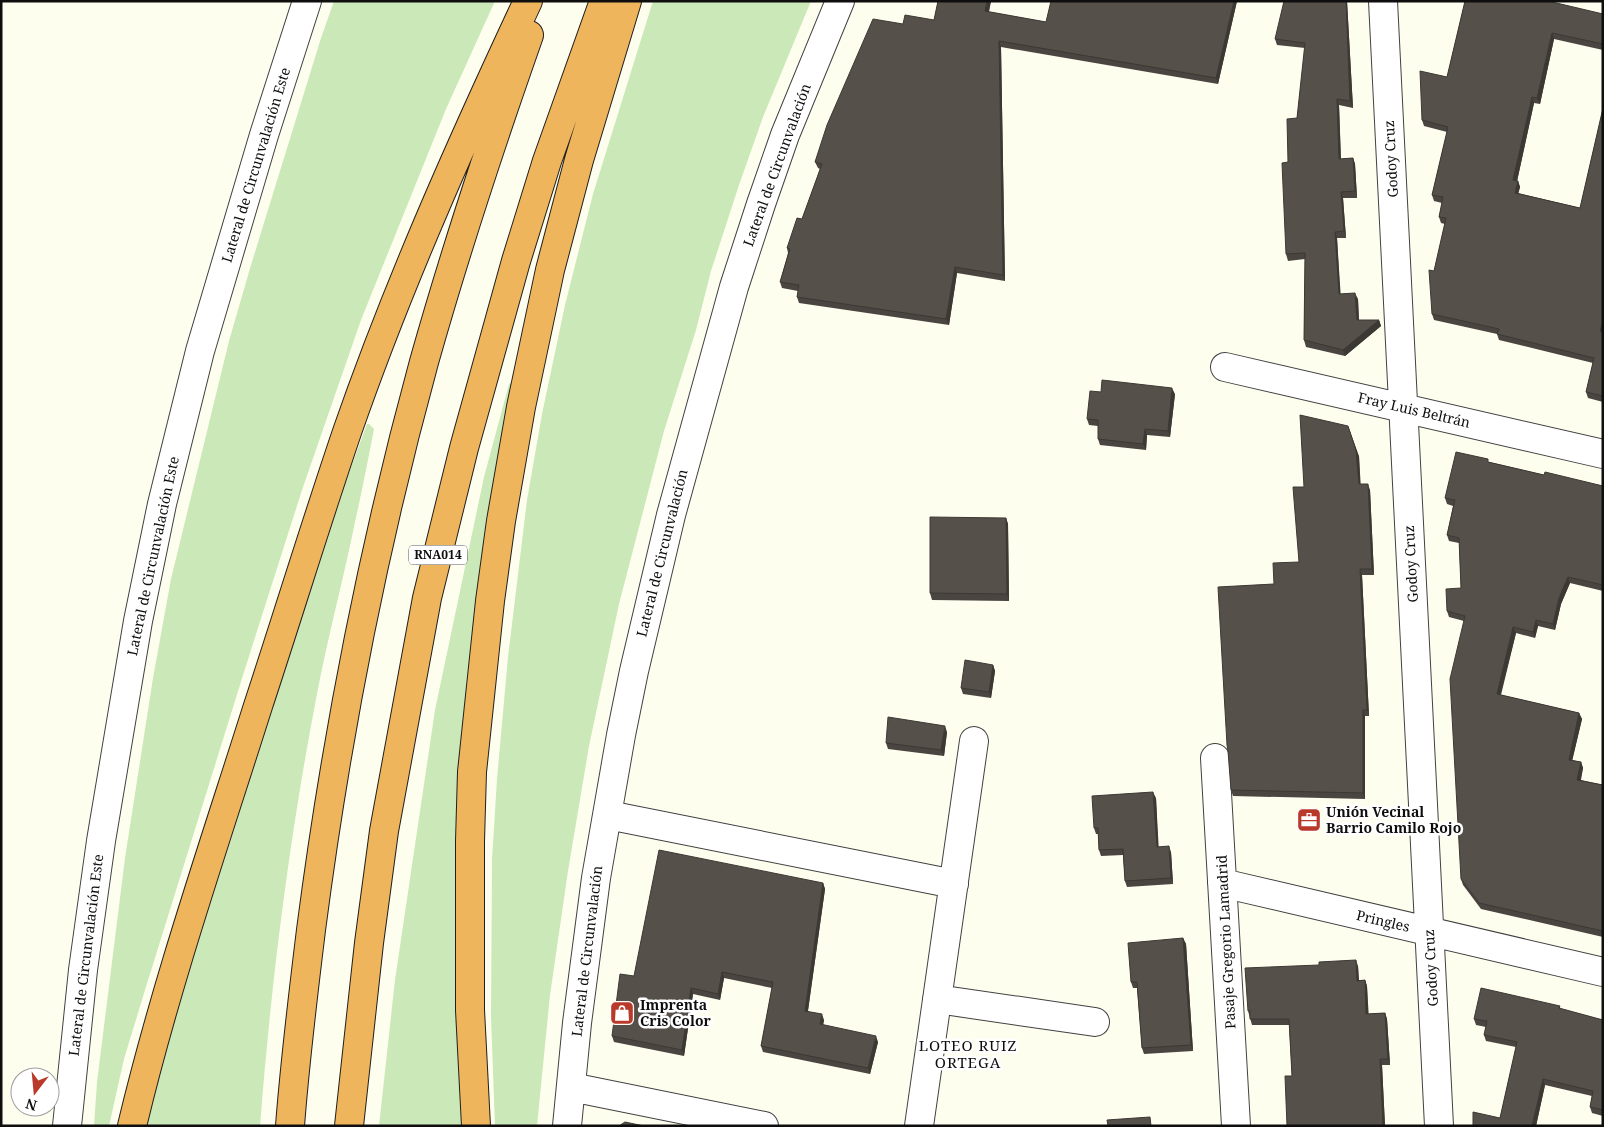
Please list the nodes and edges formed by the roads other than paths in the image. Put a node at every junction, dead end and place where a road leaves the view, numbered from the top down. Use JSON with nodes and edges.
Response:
{"nodes":[{"id":1,"x":307,"y":1,"type":"edge"},
{"id":2,"x":528,"y":1,"type":"edge"},
{"id":3,"x":542,"y":1,"type":"edge"},
{"id":4,"x":604,"y":1,"type":"edge"},
{"id":5,"x":627,"y":1,"type":"edge"},
{"id":6,"x":840,"y":1,"type":"edge"},
{"id":7,"x":1383,"y":1,"type":"edge"},
{"id":8,"x":1225,"y":367,"type":"dead end"},
{"id":9,"x":1403,"y":408,"type":"junction"},
{"id":10,"x":1603,"y":454,"type":"edge"},
{"id":11,"x":974,"y":741,"type":"dead end"},
{"id":12,"x":1216,"y":758,"type":"dead end"},
{"id":13,"x":608,"y":815,"type":"junction"},
{"id":14,"x":1222,"y":883,"type":"junction"},
{"id":15,"x":954,"y":884,"type":"junction"},
{"id":16,"x":1429,"y":931,"type":"junction"},
{"id":17,"x":1603,"y":972,"type":"edge"},
{"id":18,"x":937,"y":999,"type":"junction"},
{"id":19,"x":1095,"y":1022,"type":"dead end"},
{"id":20,"x":571,"y":1087,"type":"junction"},
{"id":21,"x":67,"y":1126,"type":"edge"},
{"id":22,"x":132,"y":1126,"type":"edge"},
{"id":23,"x":290,"y":1126,"type":"edge"},
{"id":24,"x":350,"y":1126,"type":"edge"},
{"id":25,"x":476,"y":1126,"type":"edge"},
{"id":26,"x":567,"y":1126,"type":"edge"},
{"id":27,"x":764,"y":1126,"type":"edge"},
{"id":28,"x":918,"y":1126,"type":"edge"},
{"id":29,"x":1236,"y":1126,"type":"edge"},
{"id":30,"x":1439,"y":1126,"type":"edge"}],
"edges":[{"from":1,"to":21,"type":"street","name":"Lateral de Circunvalación Este"},
{"from":2,"to":22,"type":"highway"},
{"from":3,"to":23,"type":"highway"},
{"from":4,"to":24,"type":"highway","number":"RNA014"},
{"from":5,"to":25,"type":"highway"},
{"from":6,"to":13,"type":"street","name":"Lateral de Circunvalación"},
{"from":7,"to":9,"type":"street","name":"Godoy Cruz"},
{"from":8,"to":9,"type":"street","name":"Fray Luis Beltrán"},
{"from":9,"to":10,"type":"street","name":"Fray Luis Beltrán"},
{"from":9,"to":16,"type":"street","name":"Godoy Cruz"},
{"from":11,"to":15,"type":"street"},
{"from":12,"to":14,"type":"street","name":"Pasaje Gregorio Lamadrid"},
{"from":13,"to":15,"type":"street"},
{"from":13,"to":20,"type":"street","name":"Lateral de Circunvalación"},
{"from":14,"to":16,"type":"street","name":"Pringles"},
{"from":14,"to":29,"type":"street","name":"Pasaje Gregorio Lamadrid"},
{"from":15,"to":18,"type":"street"},
{"from":16,"to":17,"type":"street","name":"Pringles"},
{"from":16,"to":30,"type":"street","name":"Godoy Cruz"},
{"from":18,"to":19,"type":"street"},
{"from":18,"to":28,"type":"street"},
{"from":20,"to":26,"type":"street","name":"Lateral de Circunvalación"},
{"from":20,"to":27,"type":"street"}]}
